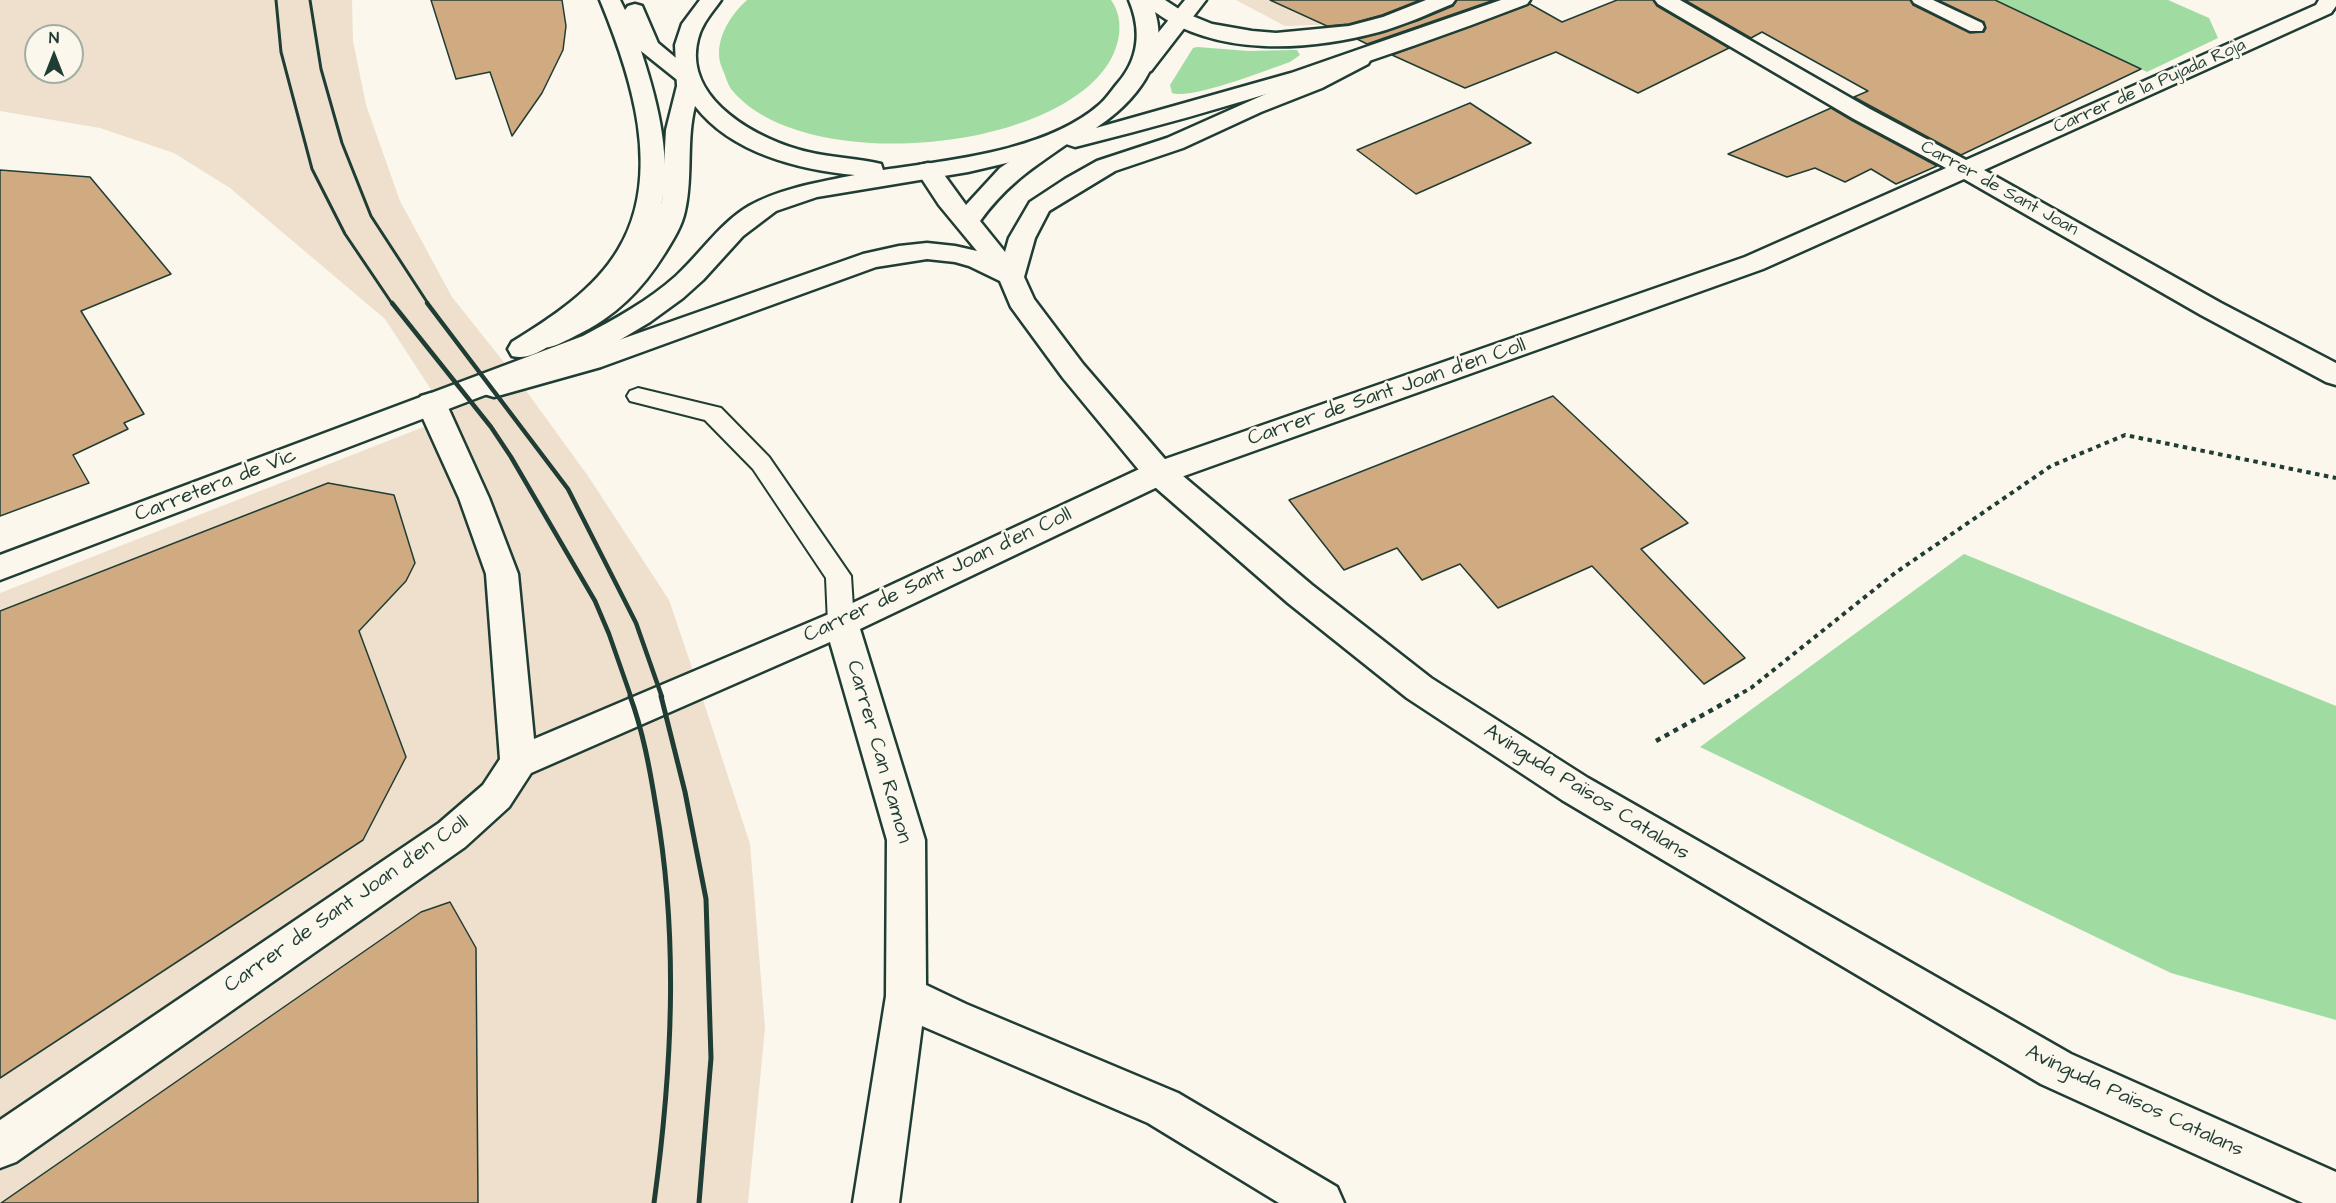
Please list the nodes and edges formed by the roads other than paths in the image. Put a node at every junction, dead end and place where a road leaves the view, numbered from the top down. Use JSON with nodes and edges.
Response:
{"nodes":[{"id":1,"x":610,"y":0,"type":"edge"},
{"id":2,"x":631,"y":0,"type":"edge"},
{"id":3,"x":711,"y":0,"type":"edge"},
{"id":4,"x":1139,"y":0,"type":"edge"},
{"id":5,"x":1152,"y":0,"type":"edge"},
{"id":6,"x":1196,"y":0,"type":"edge"},
{"id":7,"x":1445,"y":0,"type":"edge"},
{"id":8,"x":1520,"y":0,"type":"edge"},
{"id":9,"x":1665,"y":0,"type":"edge"},
{"id":10,"x":1920,"y":0,"type":"edge"},
{"id":11,"x":2329,"y":0,"type":"edge"},
{"id":12,"x":1180,"y":19,"type":"junction"},
{"id":13,"x":1976,"y":27,"type":"dead end"},
{"id":14,"x":1360,"y":59,"type":"junction"},
{"id":15,"x":1143,"y":66,"type":"junction"},
{"id":16,"x":689,"y":78,"type":"junction"},
{"id":17,"x":1054,"y":143,"type":"junction"},
{"id":18,"x":1965,"y":169,"type":"junction"},
{"id":19,"x":928,"y":170,"type":"junction"},
{"id":20,"x":967,"y":221,"type":"junction"},
{"id":21,"x":1011,"y":277,"type":"junction"},
{"id":22,"x":522,"y":349,"type":"junction"},
{"id":23,"x":2336,"y":375,"type":"edge"},
{"id":24,"x":639,"y":396,"type":"dead end"},
{"id":25,"x":431,"y":403,"type":"junction"},
{"id":26,"x":1159,"y":473,"type":"junction"},
{"id":27,"x":0,"y":568,"type":"edge"},
{"id":28,"x":841,"y":623,"type":"junction"},
{"id":29,"x":518,"y":762,"type":"junction"},
{"id":30,"x":906,"y":996,"type":"junction"},
{"id":31,"x":0,"y":1146,"type":"edge"},
{"id":32,"x":2336,"y":1196,"type":"edge"},
{"id":33,"x":876,"y":1203,"type":"edge"},
{"id":34,"x":1321,"y":1203,"type":"edge"}],
"edges":[{"from":1,"to":22,"type":"street"},
{"from":2,"to":16,"type":"street"},
{"from":3,"to":16,"type":"street"},
{"from":4,"to":15,"type":"street"},
{"from":5,"to":12,"type":"street"},
{"from":6,"to":12,"type":"street"},
{"from":7,"to":12,"type":"street"},
{"from":8,"to":14,"type":"street"},
{"from":9,"to":18,"type":"street","name":"Carrer de Sant Joan"},
{"from":10,"to":13,"type":"lane"},
{"from":11,"to":18,"type":"street","name":"Carrer de la Pujada Roja"},
{"from":12,"to":15,"type":"street"},
{"from":14,"to":17,"type":"street"},
{"from":14,"to":21,"type":"street"},
{"from":15,"to":17,"type":"street"},
{"from":16,"to":19,"type":"street"},
{"from":16,"to":22,"type":"street"},
{"from":17,"to":19,"type":"street"},
{"from":17,"to":20,"type":"street"},
{"from":18,"to":23,"type":"street","name":"Carrer de Sant Joan"},
{"from":18,"to":26,"type":"street","name":"Carrer de Sant Joan d'en Coll"},
{"from":19,"to":20,"type":"street","name":"Avinguda Països Catalans"},
{"from":19,"to":25,"type":"street"},
{"from":20,"to":21,"type":"street","name":"Avinguda Països Catalans"},
{"from":21,"to":25,"type":"street"},
{"from":21,"to":26,"type":"street","name":"Avinguda Països Catalans"},
{"from":22,"to":25,"type":"street"},
{"from":24,"to":28,"type":"lane"},
{"from":25,"to":27,"type":"street","name":"Carretera de Vic"},
{"from":25,"to":29,"type":"street"},
{"from":26,"to":28,"type":"street","name":"Carrer de Sant Joan d'en Coll"},
{"from":26,"to":32,"type":"street","name":"Avinguda Països Catalans"},
{"from":28,"to":29,"type":"street","name":"Carrer de Sant Joan d'en Coll"},
{"from":28,"to":30,"type":"street","name":"Carrer Can Ramon"},
{"from":29,"to":31,"type":"street","name":"Carrer de Sant Joan d'en Coll"},
{"from":30,"to":33,"type":"street","name":"Carrer Can Ramon"},
{"from":30,"to":34,"type":"street"}]}
